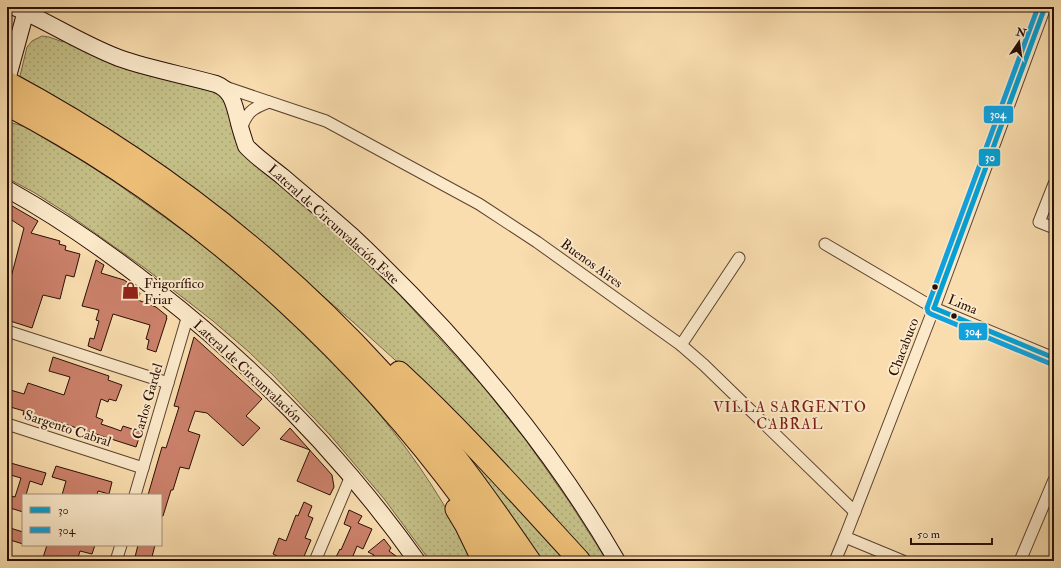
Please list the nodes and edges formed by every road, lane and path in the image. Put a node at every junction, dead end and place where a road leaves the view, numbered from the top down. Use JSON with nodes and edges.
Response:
{"nodes":[{"id":1,"x":1045,"y":7,"type":"edge"},
{"id":2,"x":22,"y":9,"type":"edge"},
{"id":3,"x":7,"y":81,"type":"edge"},
{"id":4,"x":221,"y":86,"type":"junction"},
{"id":5,"x":269,"y":102,"type":"junction"},
{"id":6,"x":7,"y":105,"type":"edge"},
{"id":7,"x":241,"y":130,"type":"junction"},
{"id":8,"x":1054,"y":184,"type":"edge"},
{"id":9,"x":7,"y":189,"type":"edge"},
{"id":10,"x":1054,"y":228,"type":"edge"},
{"id":11,"x":825,"y":244,"type":"dead end"},
{"id":12,"x":739,"y":258,"type":"dead end"},
{"id":13,"x":302,"y":291,"type":"junction"},
{"id":14,"x":934,"y":308,"type":"junction"},
{"id":15,"x":188,"y":315,"type":"junction"},
{"id":16,"x":7,"y":331,"type":"edge"},
{"id":17,"x":682,"y":345,"type":"junction"},
{"id":18,"x":1054,"y":358,"type":"edge"},
{"id":19,"x":168,"y":383,"type":"junction"},
{"id":20,"x":7,"y":424,"type":"edge"},
{"id":21,"x":411,"y":435,"type":"junction"},
{"id":22,"x":143,"y":468,"type":"junction"},
{"id":23,"x":351,"y":476,"type":"junction"},
{"id":24,"x":1054,"y":480,"type":"edge"},
{"id":25,"x":136,"y":494,"type":"edge"},
{"id":26,"x":855,"y":512,"type":"junction"},
{"id":27,"x":845,"y":537,"type":"junction"},
{"id":28,"x":121,"y":546,"type":"edge"},
{"id":29,"x":116,"y":561,"type":"edge"},
{"id":30,"x":315,"y":561,"type":"edge"},
{"id":31,"x":417,"y":561,"type":"edge"},
{"id":32,"x":483,"y":561,"type":"edge"},
{"id":33,"x":506,"y":561,"type":"edge"},
{"id":34,"x":530,"y":561,"type":"edge"},
{"id":35,"x":580,"y":561,"type":"edge"},
{"id":36,"x":617,"y":561,"type":"edge"},
{"id":37,"x":835,"y":561,"type":"edge"},
{"id":38,"x":903,"y":561,"type":"edge"},
{"id":39,"x":1020,"y":561,"type":"edge"}],
"edges":[{"from":1,"to":14,"type":"street","name":"Chacabuco"},
{"from":2,"to":3,"type":"street"},
{"from":2,"to":4,"type":"street"},
{"from":3,"to":13,"type":"highway"},
{"from":4,"to":5,"type":"street","name":"Buenos Aires"},
{"from":4,"to":7,"type":"street","name":"Lateral de Circunvalación Este"},
{"from":5,"to":7,"type":"street"},
{"from":5,"to":17,"type":"street","name":"Buenos Aires"},
{"from":6,"to":21,"type":"highway"},
{"from":7,"to":36,"type":"street","name":"Lateral de Circunvalación Este"},
{"from":8,"to":10,"type":"street"},
{"from":9,"to":15,"type":"street","name":"Lateral de Circunvalación"},
{"from":11,"to":14,"type":"street","name":"Lima"},
{"from":12,"to":17,"type":"street"},
{"from":13,"to":34,"type":"highway"},
{"from":13,"to":35,"type":"highway"},
{"from":14,"to":18,"type":"street","name":"Lima"},
{"from":14,"to":26,"type":"street","name":"Chacabuco"},
{"from":15,"to":19,"type":"street","name":"Carlos Gardel"},
{"from":15,"to":23,"type":"street","name":"Lateral de Circunvalación"},
{"from":16,"to":19,"type":"street"},
{"from":17,"to":26,"type":"street","name":"Buenos Aires"},
{"from":19,"to":22,"type":"street","name":"Carlos Gardel"},
{"from":20,"to":22,"type":"street","name":"Sargento Cabral"},
{"from":21,"to":32,"type":"highway"},
{"from":21,"to":33,"type":"highway"},
{"from":22,"to":25,"type":"street","name":"Carlos Gardel"},
{"from":23,"to":30,"type":"street"},
{"from":23,"to":31,"type":"street","name":"Lateral de Circunvalación"},
{"from":24,"to":39,"type":"street"},
{"from":26,"to":27,"type":"street","name":"Chacabuco"},
{"from":27,"to":37,"type":"street","name":"Chacabuco"},
{"from":27,"to":38,"type":"street"},
{"from":28,"to":29,"type":"street"}]}
